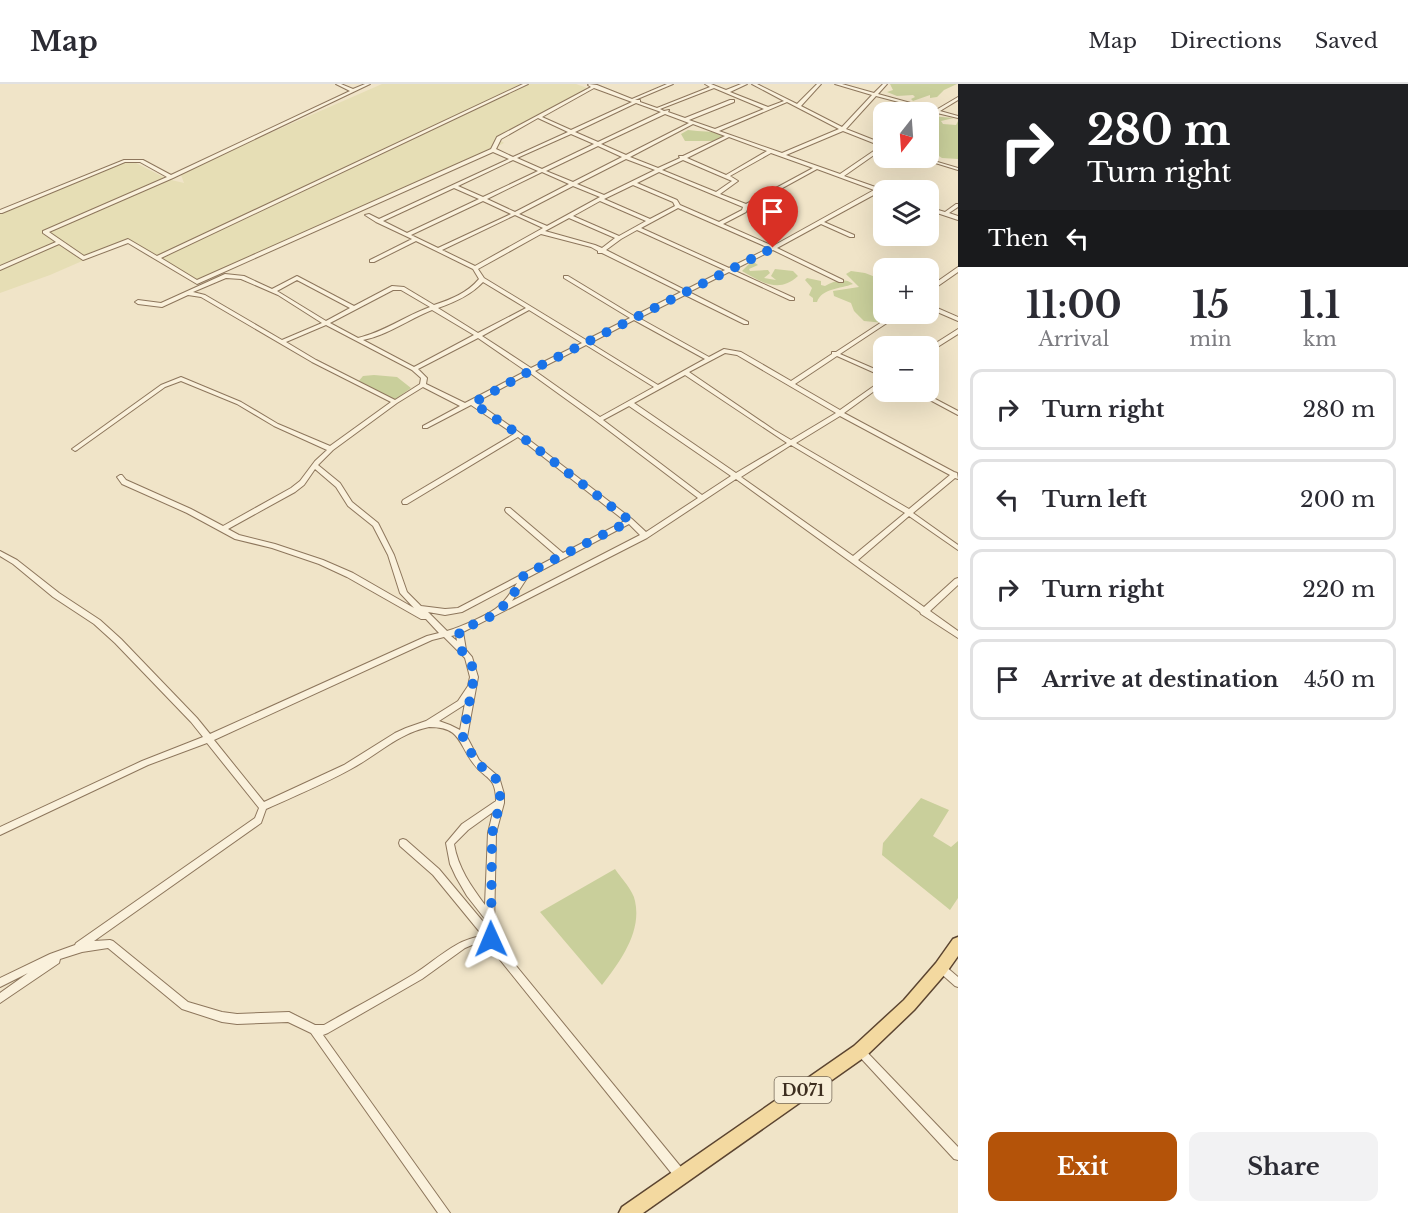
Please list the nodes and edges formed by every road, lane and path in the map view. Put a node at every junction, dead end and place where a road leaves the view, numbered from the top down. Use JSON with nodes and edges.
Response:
{"nodes":[{"id":1,"x":338,"y":84,"type":"edge"},
{"id":2,"x":525,"y":84,"type":"edge"},
{"id":3,"x":671,"y":84,"type":"edge"},
{"id":4,"x":707,"y":84,"type":"edge"},
{"id":5,"x":745,"y":84,"type":"edge"},
{"id":6,"x":756,"y":84,"type":"edge"},
{"id":7,"x":819,"y":84,"type":"edge"},
{"id":8,"x":837,"y":84,"type":"edge"},
{"id":9,"x":885,"y":84,"type":"edge"},
{"id":10,"x":367,"y":85,"type":"edge"},
{"id":11,"x":592,"y":85,"type":"edge"},
{"id":12,"x":348,"y":87,"type":"junction"},
{"id":13,"x":713,"y":87,"type":"junction"},
{"id":14,"x":353,"y":92,"type":"junction"},
{"id":15,"x":725,"y":92,"type":"junction"},
{"id":16,"x":876,"y":93,"type":"junction"},
{"id":17,"x":958,"y":98,"type":"edge"},
{"id":18,"x":636,"y":100,"type":"junction"},
{"id":19,"x":732,"y":101,"type":"dead end"},
{"id":20,"x":787,"y":101,"type":"junction"},
{"id":21,"x":906,"y":102,"type":"edge"},
{"id":22,"x":798,"y":106,"type":"junction"},
{"id":23,"x":659,"y":108,"type":"junction"},
{"id":24,"x":768,"y":109,"type":"junction"},
{"id":25,"x":939,"y":110,"type":"edge"},
{"id":26,"x":667,"y":111,"type":"junction"},
{"id":27,"x":939,"y":112,"type":"edge"},
{"id":28,"x":539,"y":117,"type":"junction"},
{"id":29,"x":958,"y":117,"type":"edge"},
{"id":30,"x":687,"y":119,"type":"junction"},
{"id":31,"x":694,"y":122,"type":"junction"},
{"id":32,"x":843,"y":129,"type":"junction"},
{"id":33,"x":717,"y":130,"type":"junction"},
{"id":34,"x":570,"y":132,"type":"junction"},
{"id":35,"x":730,"y":135,"type":"junction"},
{"id":36,"x":873,"y":142,"type":"edge"},
{"id":37,"x":597,"y":145,"type":"junction"},
{"id":38,"x":493,"y":150,"type":"junction"},
{"id":39,"x":771,"y":152,"type":"junction"},
{"id":40,"x":873,"y":153,"type":"edge"},
{"id":41,"x":781,"y":155,"type":"junction"},
{"id":42,"x":626,"y":158,"type":"junction"},
{"id":43,"x":681,"y":158,"type":"junction"},
{"id":44,"x":513,"y":159,"type":"junction"},
{"id":45,"x":939,"y":163,"type":"edge"},
{"id":46,"x":816,"y":168,"type":"junction"},
{"id":47,"x":958,"y":169,"type":"edge"},
{"id":48,"x":657,"y":170,"type":"junction"},
{"id":49,"x":543,"y":171,"type":"junction"},
{"id":50,"x":727,"y":176,"type":"junction"},
{"id":51,"x":841,"y":176,"type":"junction"},
{"id":52,"x":171,"y":177,"type":"junction"},
{"id":53,"x":633,"y":183,"type":"junction"},
{"id":54,"x":574,"y":184,"type":"junction"},
{"id":55,"x":455,"y":186,"type":"junction"},
{"id":56,"x":873,"y":188,"type":"edge"},
{"id":57,"x":717,"y":194,"type":"junction"},
{"id":58,"x":873,"y":195,"type":"edge"},
{"id":59,"x":603,"y":198,"type":"junction"},
{"id":60,"x":482,"y":200,"type":"junction"},
{"id":61,"x":958,"y":205,"type":"edge"},
{"id":62,"x":678,"y":206,"type":"junction"},
{"id":63,"x":746,"y":206,"type":"junction"},
{"id":64,"x":0,"y":212,"type":"edge"},
{"id":65,"x":939,"y":212,"type":"edge"},
{"id":66,"x":516,"y":213,"type":"junction"},
{"id":67,"x":945,"y":214,"type":"junction"},
{"id":68,"x":367,"y":215,"type":"dead end"},
{"id":69,"x":568,"y":216,"type":"junction"},
{"id":70,"x":958,"y":218,"type":"edge"},
{"id":71,"x":649,"y":220,"type":"junction"},
{"id":72,"x":378,"y":221,"type":"junction"},
{"id":73,"x":821,"y":222,"type":"junction"},
{"id":74,"x":719,"y":224,"type":"junction"},
{"id":75,"x":636,"y":228,"type":"junction"},
{"id":76,"x":543,"y":230,"type":"junction"},
{"id":77,"x":407,"y":234,"type":"junction"},
{"id":78,"x":852,"y":236,"type":"dead end"},
{"id":79,"x":619,"y":238,"type":"junction"},
{"id":80,"x":417,"y":239,"type":"junction"},
{"id":81,"x":60,"y":242,"type":"junction"},
{"id":82,"x":773,"y":248,"type":"junction"},
{"id":83,"x":437,"y":249,"type":"junction"},
{"id":84,"x":600,"y":252,"type":"junction"},
{"id":85,"x":157,"y":258,"type":"junction"},
{"id":86,"x":372,"y":261,"type":"dead end"},
{"id":87,"x":0,"y":268,"type":"edge"},
{"id":88,"x":475,"y":268,"type":"junction"},
{"id":89,"x":729,"y":269,"type":"junction"},
{"id":90,"x":958,"y":269,"type":"edge"},
{"id":91,"x":566,"y":277,"type":"dead end"},
{"id":92,"x":482,"y":279,"type":"junction"},
{"id":93,"x":841,"y":281,"type":"dead end"},
{"id":94,"x":939,"y":283,"type":"edge"},
{"id":95,"x":200,"y":284,"type":"junction"},
{"id":96,"x":493,"y":285,"type":"junction"},
{"id":97,"x":477,"y":288,"type":"junction"},
{"id":98,"x":272,"y":291,"type":"junction"},
{"id":99,"x":686,"y":291,"type":"junction"},
{"id":100,"x":187,"y":293,"type":"junction"},
{"id":101,"x":792,"y":299,"type":"dead end"},
{"id":102,"x":138,"y":302,"type":"dead end"},
{"id":103,"x":354,"y":308,"type":"junction"},
{"id":104,"x":530,"y":308,"type":"junction"},
{"id":105,"x":434,"y":309,"type":"junction"},
{"id":106,"x":939,"y":311,"type":"edge"},
{"id":107,"x":634,"y":318,"type":"junction"},
{"id":108,"x":958,"y":319,"type":"edge"},
{"id":109,"x":326,"y":323,"type":"junction"},
{"id":110,"x":746,"y":323,"type":"dead end"},
{"id":111,"x":881,"y":324,"type":"edge"},
{"id":112,"x":958,"y":331,"type":"edge"},
{"id":113,"x":479,"y":336,"type":"junction"},
{"id":114,"x":360,"y":339,"type":"junction"},
{"id":115,"x":280,"y":342,"type":"junction"},
{"id":116,"x":586,"y":343,"type":"junction"},
{"id":117,"x":939,"y":344,"type":"edge"},
{"id":118,"x":834,"y":353,"type":"junction"},
{"id":119,"x":709,"y":358,"type":"junction"},
{"id":120,"x":414,"y":369,"type":"junction"},
{"id":121,"x":873,"y":370,"type":"edge"},
{"id":122,"x":530,"y":371,"type":"junction"},
{"id":123,"x":686,"y":373,"type":"junction"},
{"id":124,"x":792,"y":382,"type":"junction"},
{"id":125,"x":423,"y":385,"type":"junction"},
{"id":126,"x":658,"y":387,"type":"junction"},
{"id":127,"x":873,"y":389,"type":"edge"},
{"id":128,"x":395,"y":402,"type":"junction"},
{"id":129,"x":937,"y":402,"type":"edge"},
{"id":130,"x":473,"y":403,"type":"junction"},
{"id":131,"x":629,"y":403,"type":"junction"},
{"id":132,"x":463,"y":405,"type":"junction"},
{"id":133,"x":840,"y":412,"type":"junction"},
{"id":134,"x":958,"y":413,"type":"edge"},
{"id":135,"x":601,"y":419,"type":"junction"},
{"id":136,"x":424,"y":427,"type":"dead end"},
{"id":137,"x":518,"y":434,"type":"junction"},
{"id":138,"x":793,"y":443,"type":"junction"},
{"id":139,"x":75,"y":449,"type":"dead end"},
{"id":140,"x":331,"y":449,"type":"junction"},
{"id":141,"x":315,"y":465,"type":"junction"},
{"id":142,"x":957,"y":474,"type":"edge"},
{"id":143,"x":120,"y":477,"type":"dead end"},
{"id":144,"x":735,"y":477,"type":"junction"},
{"id":145,"x":703,"y":499,"type":"junction"},
{"id":146,"x":405,"y":502,"type":"dead end"},
{"id":147,"x":508,"y":510,"type":"dead end"},
{"id":148,"x":908,"y":512,"type":"junction"},
{"id":149,"x":630,"y":521,"type":"junction"},
{"id":150,"x":223,"y":529,"type":"junction"},
{"id":151,"x":645,"y":537,"type":"junction"},
{"id":152,"x":958,"y":548,"type":"edge"},
{"id":153,"x":0,"y":553,"type":"edge"},
{"id":154,"x":562,"y":556,"type":"junction"},
{"id":155,"x":853,"y":560,"type":"junction"},
{"id":156,"x":524,"y":575,"type":"junction"},
{"id":157,"x":958,"y":581,"type":"edge"},
{"id":158,"x":403,"y":606,"type":"junction"},
{"id":159,"x":418,"y":609,"type":"junction"},
{"id":160,"x":924,"y":612,"type":"junction"},
{"id":161,"x":496,"y":614,"type":"junction"},
{"id":162,"x":429,"y":620,"type":"junction"},
{"id":163,"x":459,"y":631,"type":"junction"},
{"id":164,"x":444,"y":635,"type":"junction"},
{"id":165,"x":958,"y":635,"type":"edge"},
{"id":166,"x":462,"y":651,"type":"junction"},
{"id":167,"x":474,"y":685,"type":"junction"},
{"id":168,"x":428,"y":724,"type":"junction"},
{"id":169,"x":463,"y":737,"type":"junction"},
{"id":170,"x":208,"y":739,"type":"junction"},
{"id":171,"x":500,"y":803,"type":"junction"},
{"id":172,"x":263,"y":807,"type":"junction"},
{"id":173,"x":0,"y":831,"type":"edge"},
{"id":174,"x":403,"y":843,"type":"dead end"},
{"id":175,"x":490,"y":919,"type":"junction"},
{"id":176,"x":491,"y":939,"type":"junction"},
{"id":177,"x":958,"y":944,"type":"edge"},
{"id":178,"x":64,"y":955,"type":"junction"},
{"id":179,"x":941,"y":968,"type":"junction"},
{"id":180,"x":0,"y":983,"type":"edge"},
{"id":181,"x":958,"y":983,"type":"edge"},
{"id":182,"x":0,"y":998,"type":"edge"},
{"id":183,"x":314,"y":1030,"type":"junction"},
{"id":184,"x":860,"y":1051,"type":"junction"},
{"id":185,"x":958,"y":1155,"type":"edge"},
{"id":186,"x":681,"y":1176,"type":"junction"},
{"id":187,"x":445,"y":1213,"type":"edge"},
{"id":188,"x":628,"y":1213,"type":"edge"}],
"edges":[{"from":1,"to":12,"type":"street"},
{"from":2,"to":85,"type":"street"},
{"from":3,"to":18,"type":"street"},
{"from":4,"to":13,"type":"street"},
{"from":5,"to":15,"type":"street"},
{"from":6,"to":20,"type":"street"},
{"from":7,"to":22,"type":"street"},
{"from":8,"to":16,"type":"street"},
{"from":9,"to":16,"type":"street"},
{"from":10,"to":12,"type":"street"},
{"from":10,"to":14,"type":"street"},
{"from":11,"to":18,"type":"street"},
{"from":11,"to":28,"type":"street"},
{"from":12,"to":14,"type":"street"},
{"from":13,"to":15,"type":"street"},
{"from":13,"to":23,"type":"street"},
{"from":14,"to":52,"type":"street"},
{"from":15,"to":24,"type":"street"},
{"from":16,"to":21,"type":"street"},
{"from":16,"to":32,"type":"street"},
{"from":17,"to":25,"type":"street"},
{"from":18,"to":23,"type":"street"},
{"from":18,"to":34,"type":"street"},
{"from":19,"to":30,"type":"street"},
{"from":20,"to":22,"type":"street"},
{"from":20,"to":24,"type":"street"},
{"from":22,"to":32,"type":"street"},
{"from":23,"to":26,"type":"street"},
{"from":24,"to":33,"type":"street"},
{"from":26,"to":30,"type":"street"},
{"from":26,"to":37,"type":"street"},
{"from":27,"to":29,"type":"street"},
{"from":28,"to":34,"type":"street"},
{"from":28,"to":38,"type":"street"},
{"from":30,"to":31,"type":"street"},
{"from":31,"to":33,"type":"street"},
{"from":31,"to":42,"type":"street"},
{"from":32,"to":36,"type":"street"},
{"from":32,"to":41,"type":"street"},
{"from":33,"to":35,"type":"street"},
{"from":34,"to":37,"type":"street"},
{"from":34,"to":44,"type":"street"},
{"from":35,"to":39,"type":"street"},
{"from":35,"to":43,"type":"street"},
{"from":37,"to":42,"type":"street"},
{"from":37,"to":49,"type":"street"},
{"from":38,"to":44,"type":"street"},
{"from":38,"to":95,"type":"street"},
{"from":39,"to":41,"type":"street"},
{"from":39,"to":50,"type":"street"},
{"from":40,"to":51,"type":"street"},
{"from":41,"to":46,"type":"street"},
{"from":42,"to":48,"type":"street"},
{"from":42,"to":54,"type":"street"},
{"from":43,"to":48,"type":"street"},
{"from":43,"to":50,"type":"street"},
{"from":44,"to":49,"type":"street"},
{"from":44,"to":55,"type":"street"},
{"from":45,"to":47,"type":"street"},
{"from":46,"to":51,"type":"street"},
{"from":46,"to":63,"type":"street"},
{"from":48,"to":53,"type":"street"},
{"from":48,"to":57,"type":"street"},
{"from":49,"to":54,"type":"street"},
{"from":49,"to":60,"type":"street"},
{"from":50,"to":57,"type":"street"},
{"from":51,"to":56,"type":"street"},
{"from":52,"to":64,"type":"street"},
{"from":52,"to":81,"type":"street"},
{"from":53,"to":59,"type":"street"},
{"from":53,"to":62,"type":"street"},
{"from":54,"to":59,"type":"street"},
{"from":54,"to":66,"type":"street"},
{"from":55,"to":60,"type":"street"},
{"from":55,"to":72,"type":"street"},
{"from":57,"to":63,"type":"street"},
{"from":58,"to":73,"type":"street"},
{"from":59,"to":69,"type":"street"},
{"from":59,"to":71,"type":"street"},
{"from":60,"to":66,"type":"street"},
{"from":60,"to":77,"type":"street"},
{"from":61,"to":67,"type":"street"},
{"from":62,"to":71,"type":"street"},
{"from":62,"to":74,"type":"street"},
{"from":63,"to":74,"type":"street"},
{"from":65,"to":67,"type":"street"},
{"from":66,"to":76,"type":"street"},
{"from":66,"to":83,"type":"street"},
{"from":67,"to":70,"type":"street"},
{"from":68,"to":72,"type":"street"},
{"from":69,"to":76,"type":"street"},
{"from":69,"to":79,"type":"street"},
{"from":71,"to":75,"type":"street"},
{"from":72,"to":77,"type":"street"},
{"from":73,"to":78,"type":"street"},
{"from":73,"to":82,"type":"street"},
{"from":74,"to":82,"type":"street"},
{"from":75,"to":79,"type":"street"},
{"from":75,"to":89,"type":"street"},
{"from":76,"to":84,"type":"street"},
{"from":76,"to":88,"type":"street"},
{"from":77,"to":80,"type":"street"},
{"from":79,"to":84,"type":"street"},
{"from":80,"to":83,"type":"street"},
{"from":80,"to":86,"type":"street"},
{"from":81,"to":85,"type":"street"},
{"from":81,"to":87,"type":"street"},
{"from":82,"to":89,"type":"street"},
{"from":82,"to":93,"type":"street"},
{"from":83,"to":88,"type":"street"},
{"from":84,"to":99,"type":"street"},
{"from":85,"to":95,"type":"street"},
{"from":88,"to":92,"type":"street"},
{"from":89,"to":99,"type":"street"},
{"from":89,"to":101,"type":"street"},
{"from":90,"to":94,"type":"street"},
{"from":91,"to":107,"type":"street"},
{"from":92,"to":96,"type":"street"},
{"from":92,"to":97,"type":"street"},
{"from":95,"to":98,"type":"street"},
{"from":95,"to":100,"type":"street"},
{"from":96,"to":97,"type":"street"},
{"from":96,"to":104,"type":"street"},
{"from":97,"to":105,"type":"street"},
{"from":98,"to":103,"type":"street"},
{"from":98,"to":109,"type":"street"},
{"from":99,"to":107,"type":"street"},
{"from":99,"to":110,"type":"street"},
{"from":100,"to":102,"type":"street"},
{"from":100,"to":115,"type":"street"},
{"from":103,"to":105,"type":"street"},
{"from":103,"to":109,"type":"street"},
{"from":104,"to":113,"type":"street"},
{"from":104,"to":116,"type":"street"},
{"from":105,"to":113,"type":"street"},
{"from":105,"to":114,"type":"street"},
{"from":106,"to":108,"type":"street"},
{"from":107,"to":116,"type":"street"},
{"from":107,"to":119,"type":"street"},
{"from":109,"to":114,"type":"street"},
{"from":109,"to":115,"type":"street"},
{"from":111,"to":118,"type":"street"},
{"from":112,"to":117,"type":"street"},
{"from":113,"to":120,"type":"street"},
{"from":113,"to":122,"type":"street"},
{"from":114,"to":120,"type":"street"},
{"from":115,"to":128,"type":"street"},
{"from":116,"to":122,"type":"street"},
{"from":116,"to":126,"type":"street"},
{"from":118,"to":121,"type":"street"},
{"from":118,"to":124,"type":"street"},
{"from":119,"to":123,"type":"street"},
{"from":119,"to":124,"type":"street"},
{"from":120,"to":125,"type":"street"},
{"from":122,"to":130,"type":"street"},
{"from":122,"to":135,"type":"street"},
{"from":123,"to":126,"type":"street"},
{"from":123,"to":138,"type":"street"},
{"from":124,"to":133,"type":"street"},
{"from":125,"to":128,"type":"street"},
{"from":125,"to":132,"type":"street"},
{"from":126,"to":131,"type":"street"},
{"from":127,"to":133,"type":"street"},
{"from":128,"to":140,"type":"street"},
{"from":129,"to":134,"type":"street"},
{"from":130,"to":132,"type":"street"},
{"from":130,"to":137,"type":"street"},
{"from":131,"to":135,"type":"street"},
{"from":131,"to":144,"type":"street"},
{"from":132,"to":136,"type":"street"},
{"from":133,"to":138,"type":"street"},
{"from":133,"to":142,"type":"street"},
{"from":135,"to":145,"type":"street"},
{"from":137,"to":146,"type":"street"},
{"from":137,"to":149,"type":"street"},
{"from":138,"to":144,"type":"street"},
{"from":138,"to":148,"type":"street"},
{"from":139,"to":140,"type":"street"},
{"from":140,"to":141,"type":"street"},
{"from":141,"to":150,"type":"street"},
{"from":141,"to":159,"type":"street"},
{"from":142,"to":148,"type":"street"},
{"from":143,"to":150,"type":"street"},
{"from":144,"to":145,"type":"street"},
{"from":144,"to":155,"type":"street"},
{"from":145,"to":151,"type":"street"},
{"from":147,"to":154,"type":"street"},
{"from":148,"to":152,"type":"street"},
{"from":148,"to":155,"type":"street"},
{"from":149,"to":151,"type":"street"},
{"from":149,"to":154,"type":"street"},
{"from":150,"to":158,"type":"street"},
{"from":151,"to":161,"type":"street"},
{"from":153,"to":170,"type":"street"},
{"from":154,"to":156,"type":"street"},
{"from":155,"to":160,"type":"street"},
{"from":156,"to":159,"type":"street"},
{"from":156,"to":161,"type":"street"},
{"from":157,"to":160,"type":"street"},
{"from":158,"to":159,"type":"street"},
{"from":158,"to":162,"type":"street"},
{"from":159,"to":162,"type":"street"},
{"from":160,"to":165,"type":"street"},
{"from":161,"to":163,"type":"street"},
{"from":162,"to":164,"type":"street"},
{"from":163,"to":164,"type":"street"},
{"from":163,"to":166,"type":"street"},
{"from":164,"to":166,"type":"street"},
{"from":164,"to":170,"type":"street"},
{"from":166,"to":167,"type":"street"},
{"from":167,"to":168,"type":"street"},
{"from":167,"to":169,"type":"street"},
{"from":168,"to":169,"type":"street"},
{"from":168,"to":172,"type":"street"},
{"from":169,"to":171,"type":"street"},
{"from":170,"to":172,"type":"street"},
{"from":170,"to":173,"type":"street"},
{"from":171,"to":175,"type":"street"},
{"from":171,"to":175,"type":"street"},
{"from":172,"to":178,"type":"street"},
{"from":174,"to":176,"type":"street"},
{"from":175,"to":176,"type":"street"},
{"from":176,"to":183,"type":"street"},
{"from":176,"to":186,"type":"street"},
{"from":177,"to":179,"type":"main road","number":"D071"},
{"from":178,"to":180,"type":"street"},
{"from":178,"to":182,"type":"street"},
{"from":178,"to":183,"type":"street"},
{"from":179,"to":181,"type":"street"},
{"from":179,"to":184,"type":"main road","number":"D071"},
{"from":183,"to":187,"type":"street"},
{"from":184,"to":185,"type":"street"},
{"from":184,"to":186,"type":"main road","number":"D071"},
{"from":186,"to":188,"type":"main road","number":"D071"}]}
